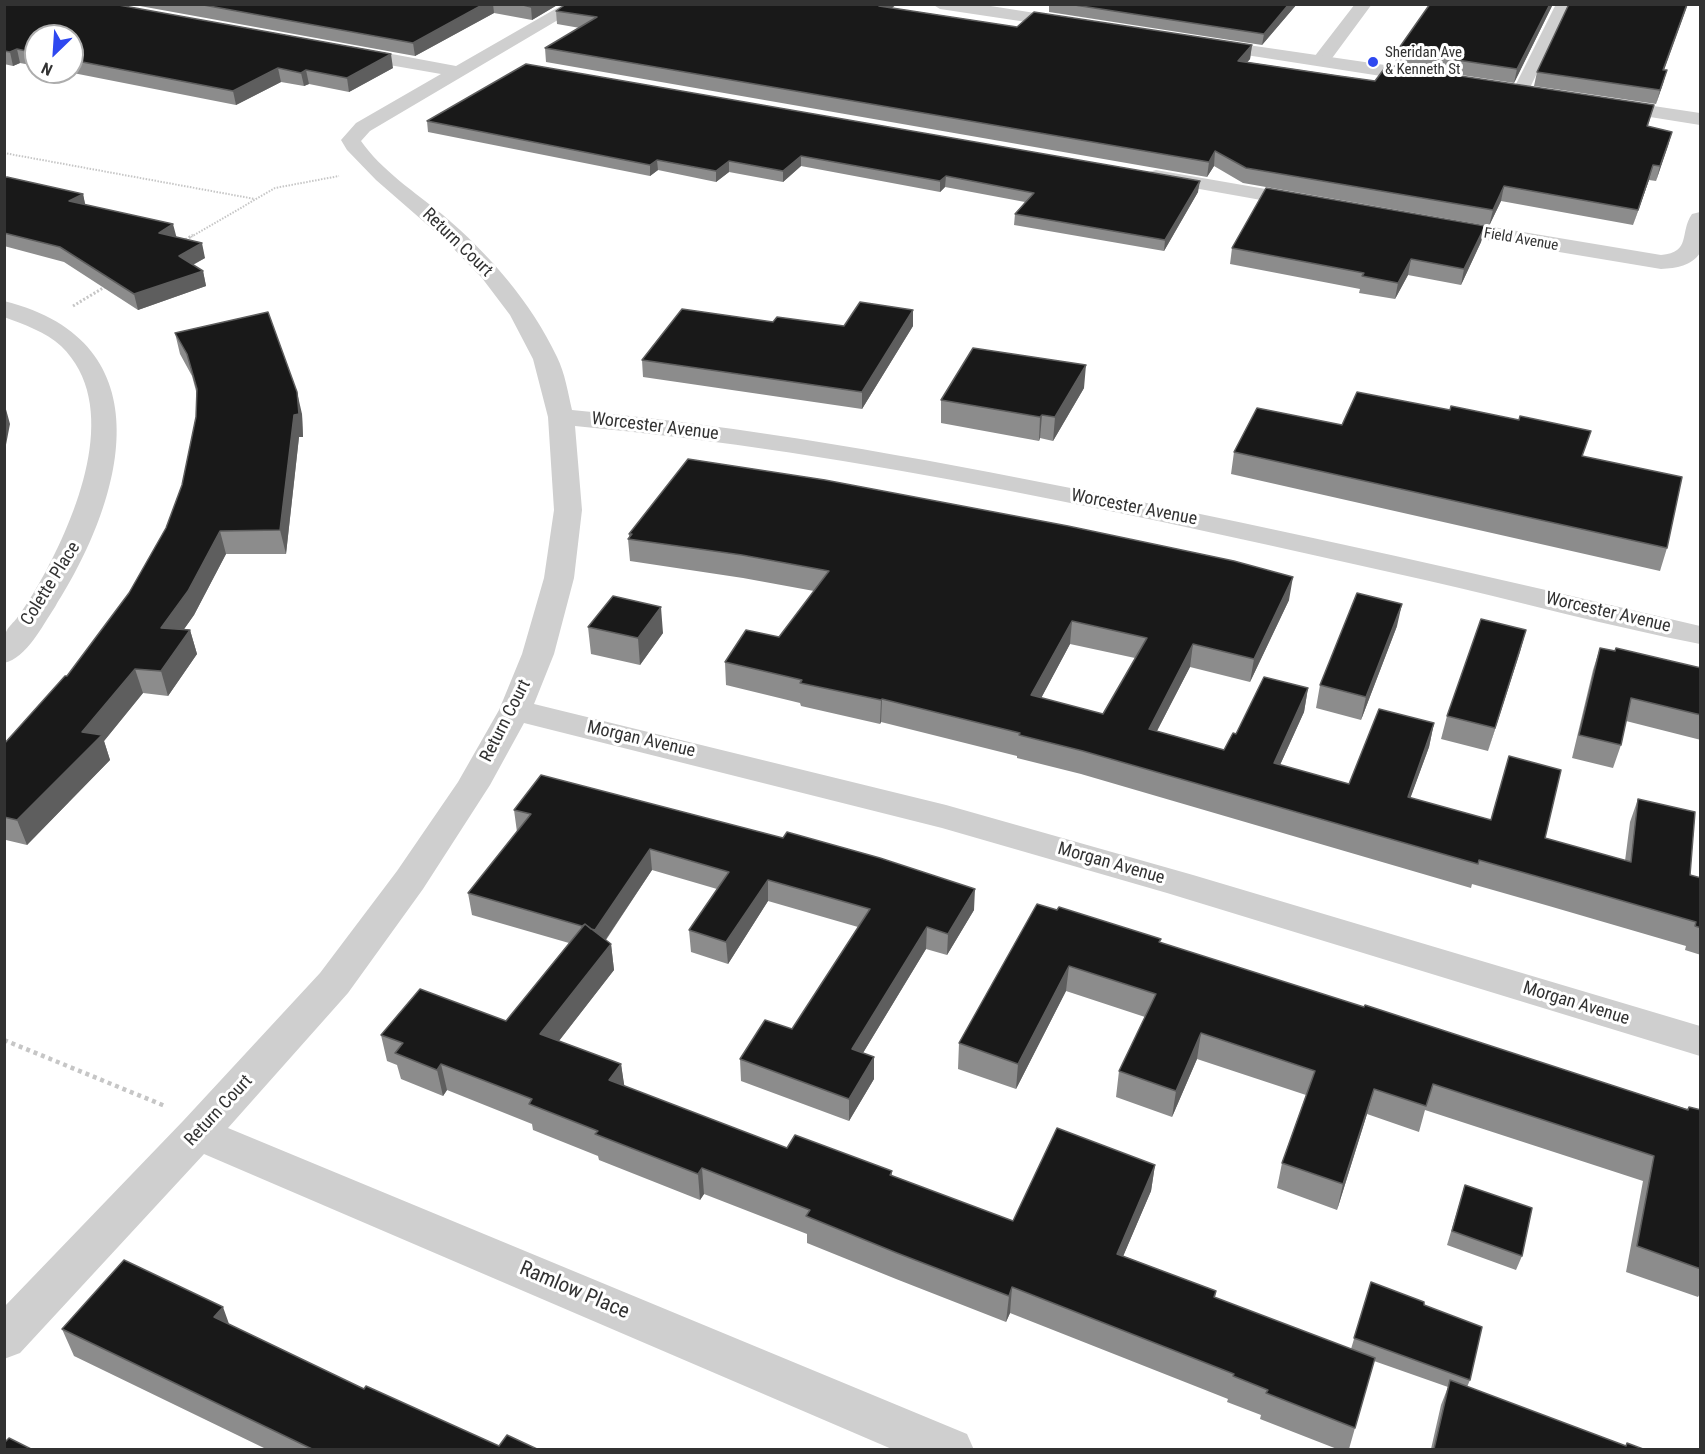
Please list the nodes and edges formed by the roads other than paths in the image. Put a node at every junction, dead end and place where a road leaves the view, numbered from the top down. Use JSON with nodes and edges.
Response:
{"nodes":[{"id":1,"x":577,"y":4,"type":"edge"},
{"id":2,"x":940,"y":4,"type":"edge"},
{"id":3,"x":1364,"y":4,"type":"edge"},
{"id":4,"x":1563,"y":4,"type":"edge"},
{"id":5,"x":970,"y":7,"type":"edge"},
{"id":6,"x":1089,"y":27,"type":"edge"},
{"id":7,"x":1183,"y":41,"type":"edge"},
{"id":8,"x":330,"y":49,"type":"edge"},
{"id":9,"x":1320,"y":61,"type":"junction"},
{"id":10,"x":514,"y":63,"type":"dead end"},
{"id":11,"x":471,"y":65,"type":"junction"},
{"id":12,"x":1438,"y":79,"type":"edge"},
{"id":13,"x":1496,"y":88,"type":"edge"},
{"id":14,"x":1520,"y":92,"type":"junction"},
{"id":15,"x":1543,"y":95,"type":"edge"},
{"id":16,"x":1589,"y":102,"type":"edge"},
{"id":17,"x":1701,"y":119,"type":"edge"},
{"id":18,"x":1139,"y":173,"type":"edge"},
{"id":19,"x":1328,"y":206,"type":"edge"},
{"id":20,"x":1701,"y":219,"type":"edge"},
{"id":21,"x":1422,"y":222,"type":"edge"},
{"id":22,"x":4,"y":308,"type":"edge"},
{"id":23,"x":561,"y":417,"type":"junction"},
{"id":24,"x":1701,"y":635,"type":"edge"},
{"id":25,"x":4,"y":654,"type":"edge"},
{"id":26,"x":515,"y":710,"type":"junction"},
{"id":27,"x":1701,"y":1041,"type":"edge"},
{"id":28,"x":184,"y":1120,"type":"junction"},
{"id":29,"x":4,"y":1339,"type":"edge"},
{"id":30,"x":950,"y":1449,"type":"edge"}],
"edges":[{"from":1,"to":11,"type":"street"},
{"from":2,"to":5,"type":"street"},
{"from":3,"to":9,"type":"street"},
{"from":4,"to":14,"type":"lane"},
{"from":5,"to":6,"type":"street"},
{"from":7,"to":9,"type":"street"},
{"from":8,"to":11,"type":"street"},
{"from":9,"to":12,"type":"street"},
{"from":10,"to":11,"type":"street"},
{"from":11,"to":23,"type":"street","name":"Return Court"},
{"from":13,"to":14,"type":"street"},
{"from":14,"to":15,"type":"street"},
{"from":16,"to":17,"type":"street"},
{"from":18,"to":19,"type":"street"},
{"from":20,"to":21,"type":"street","name":"Field Avenue"},
{"from":22,"to":25,"type":"street","name":"Colette Place"},
{"from":23,"to":24,"type":"street","name":"Worcester Avenue"},
{"from":23,"to":26,"type":"street","name":"Return Court"},
{"from":26,"to":27,"type":"street","name":"Morgan Avenue"},
{"from":26,"to":28,"type":"street","name":"Return Court"},
{"from":28,"to":29,"type":"street","name":"Return Court"},
{"from":28,"to":30,"type":"street","name":"Ramlow Place"}]}
